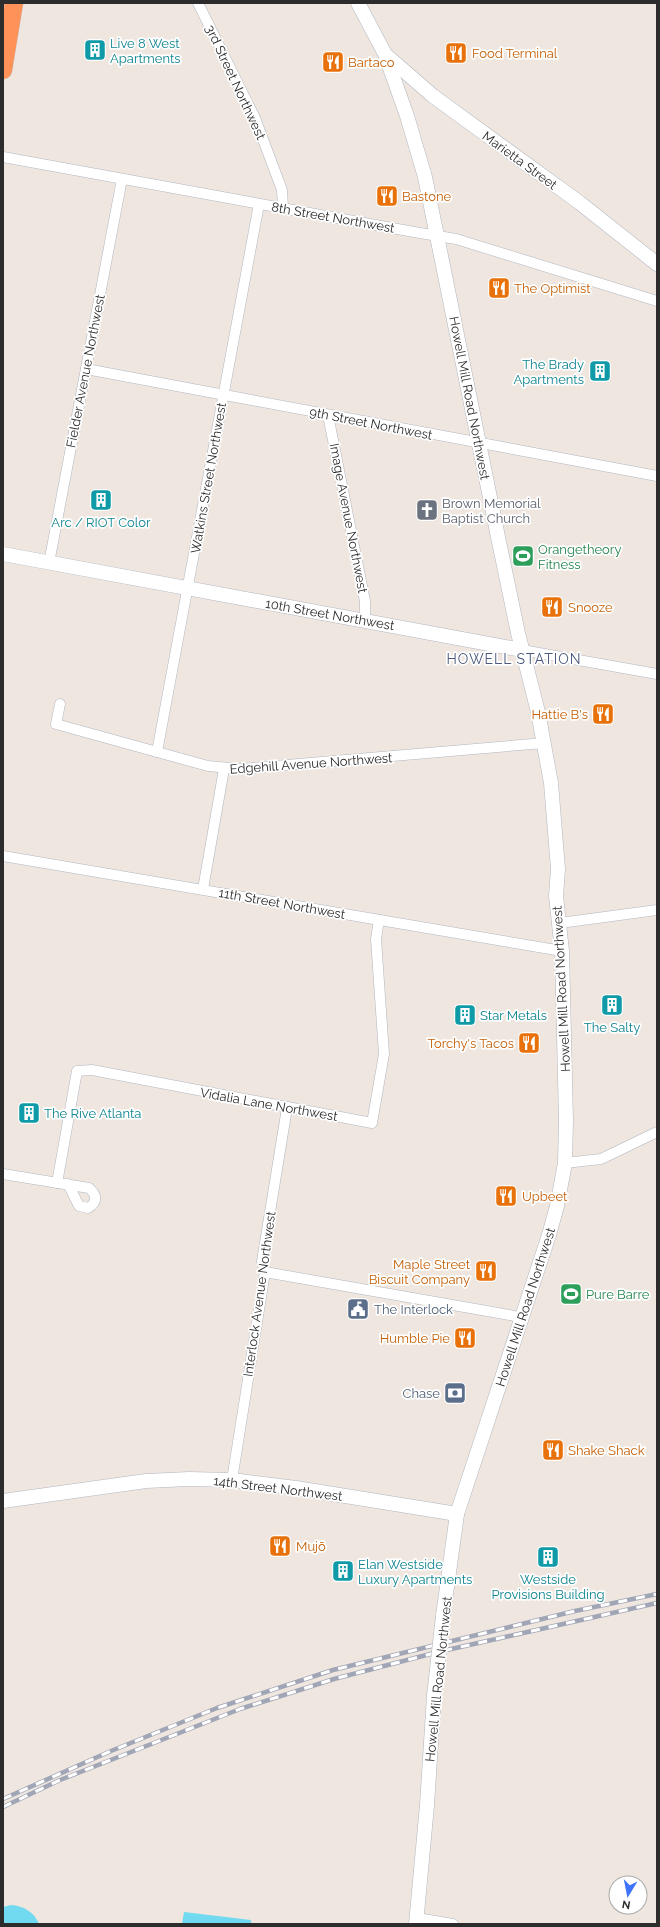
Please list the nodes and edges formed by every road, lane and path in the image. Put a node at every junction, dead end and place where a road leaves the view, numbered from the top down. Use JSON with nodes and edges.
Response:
{"nodes":[{"id":1,"x":14,"y":3,"type":"edge"},
{"id":2,"x":198,"y":3,"type":"edge"},
{"id":3,"x":358,"y":3,"type":"edge"},
{"id":4,"x":385,"y":54,"type":"junction"},
{"id":5,"x":3,"y":70,"type":"edge"},
{"id":6,"x":3,"y":157,"type":"edge"},
{"id":7,"x":122,"y":179,"type":"junction"},
{"id":8,"x":259,"y":204,"type":"junction"},
{"id":9,"x":283,"y":208,"type":"junction"},
{"id":10,"x":438,"y":235,"type":"junction"},
{"id":11,"x":657,"y":264,"type":"edge"},
{"id":12,"x":657,"y":301,"type":"edge"},
{"id":13,"x":86,"y":369,"type":"junction"},
{"id":14,"x":223,"y":396,"type":"junction"},
{"id":15,"x":328,"y":416,"type":"junction"},
{"id":16,"x":479,"y":444,"type":"junction"},
{"id":17,"x":657,"y":476,"type":"edge"},
{"id":18,"x":3,"y":554,"type":"edge"},
{"id":19,"x":49,"y":563,"type":"junction"},
{"id":20,"x":189,"y":588,"type":"junction"},
{"id":21,"x":365,"y":620,"type":"junction"},
{"id":22,"x":522,"y":650,"type":"junction"},
{"id":23,"x":657,"y":674,"type":"edge"},
{"id":24,"x":60,"y":704,"type":"dead end"},
{"id":25,"x":544,"y":743,"type":"junction"},
{"id":26,"x":157,"y":752,"type":"junction"},
{"id":27,"x":224,"y":769,"type":"junction"},
{"id":28,"x":3,"y":856,"type":"edge"},
{"id":29,"x":203,"y":890,"type":"junction"},
{"id":30,"x":657,"y":910,"type":"edge"},
{"id":31,"x":379,"y":920,"type":"junction"},
{"id":32,"x":560,"y":923,"type":"junction"},
{"id":33,"x":562,"y":951,"type":"junction"},
{"id":34,"x":287,"y":1108,"type":"junction"},
{"id":35,"x":657,"y":1132,"type":"edge"},
{"id":36,"x":565,"y":1163,"type":"junction"},
{"id":37,"x":3,"y":1174,"type":"edge"},
{"id":38,"x":57,"y":1182,"type":"junction"},
{"id":39,"x":68,"y":1184,"type":"dead end"},
{"id":40,"x":265,"y":1272,"type":"junction"},
{"id":41,"x":522,"y":1318,"type":"junction"},
{"id":42,"x":232,"y":1480,"type":"junction"},
{"id":43,"x":3,"y":1502,"type":"edge"},
{"id":44,"x":457,"y":1514,"type":"junction"},
{"id":45,"x":416,"y":1921,"type":"edge"},
{"id":46,"x":453,"y":1924,"type":"edge"}],
"edges":[{"from":1,"to":5,"type":"highway"},
{"from":2,"to":9,"type":"street","name":"3rd Street Northwest"},
{"from":3,"to":4,"type":"main road"},
{"from":4,"to":10,"type":"main road","name":"Howell Mill Road Northwest"},
{"from":4,"to":11,"type":"main road","name":"Marietta Street"},
{"from":6,"to":7,"type":"street","name":"8th Street Northwest"},
{"from":7,"to":8,"type":"street","name":"8th Street Northwest"},
{"from":7,"to":13,"type":"street","name":"Fielder Avenue Northwest"},
{"from":8,"to":9,"type":"street","name":"8th Street Northwest"},
{"from":8,"to":14,"type":"street","name":"Watkins Street Northwest"},
{"from":9,"to":10,"type":"street","name":"8th Street Northwest"},
{"from":10,"to":12,"type":"street","name":"8th Street Northwest"},
{"from":10,"to":16,"type":"main road","name":"Howell Mill Road Northwest"},
{"from":13,"to":14,"type":"street","name":"9th Street Northwest"},
{"from":13,"to":19,"type":"street","name":"Fielder Avenue Northwest"},
{"from":14,"to":15,"type":"street","name":"9th Street Northwest"},
{"from":14,"to":20,"type":"street","name":"Watkins Street Northwest"},
{"from":15,"to":16,"type":"street","name":"9th Street Northwest"},
{"from":15,"to":21,"type":"street","name":"Image Avenue Northwest"},
{"from":16,"to":17,"type":"street","name":"9th Street Northwest"},
{"from":16,"to":22,"type":"main road","name":"Howell Mill Road Northwest"},
{"from":18,"to":19,"type":"main road","name":"10th Street Northwest"},
{"from":19,"to":20,"type":"main road","name":"10th Street Northwest"},
{"from":20,"to":21,"type":"main road","name":"10th Street Northwest"},
{"from":20,"to":26,"type":"street","name":"Watkins Street Northwest"},
{"from":21,"to":22,"type":"main road","name":"10th Street Northwest"},
{"from":22,"to":23,"type":"street","name":"10th Street Northwest"},
{"from":22,"to":25,"type":"main road","name":"Howell Mill Road Northwest"},
{"from":24,"to":26,"type":"street","name":"Edgehill Avenue Northwest"},
{"from":25,"to":27,"type":"street","name":"Edgehill Avenue Northwest"},
{"from":25,"to":32,"type":"main road","name":"Howell Mill Road Northwest"},
{"from":26,"to":27,"type":"street","name":"Edgehill Avenue Northwest"},
{"from":27,"to":29,"type":"street"},
{"from":28,"to":29,"type":"street","name":"11th Street Northwest"},
{"from":29,"to":31,"type":"street","name":"11th Street Northwest"},
{"from":30,"to":32,"type":"street"},
{"from":31,"to":33,"type":"street","name":"11th Street Northwest"},
{"from":31,"to":34,"type":"street","name":"Vidalia Lane Northwest"},
{"from":32,"to":33,"type":"main road","name":"Howell Mill Road Northwest"},
{"from":33,"to":36,"type":"main road","name":"Howell Mill Road Northwest"},
{"from":34,"to":38,"type":"street","name":"Vidalia Lane Northwest"},
{"from":34,"to":40,"type":"street","name":"Interlock Avenue Northwest"},
{"from":35,"to":36,"type":"street"},
{"from":36,"to":41,"type":"main road","name":"Howell Mill Road Northwest"},
{"from":37,"to":38,"type":"street"},
{"from":38,"to":39,"type":"street"},
{"from":40,"to":41,"type":"street"},
{"from":40,"to":42,"type":"street","name":"Interlock Avenue Northwest"},
{"from":41,"to":44,"type":"main road","name":"Howell Mill Road Northwest"},
{"from":42,"to":43,"type":"main road","name":"14th Street Northwest"},
{"from":42,"to":44,"type":"main road","name":"14th Street Northwest"},
{"from":44,"to":45,"type":"main road","name":"Howell Mill Road Northwest","bridge":true},
{"from":45,"to":46,"type":"street"}]}
